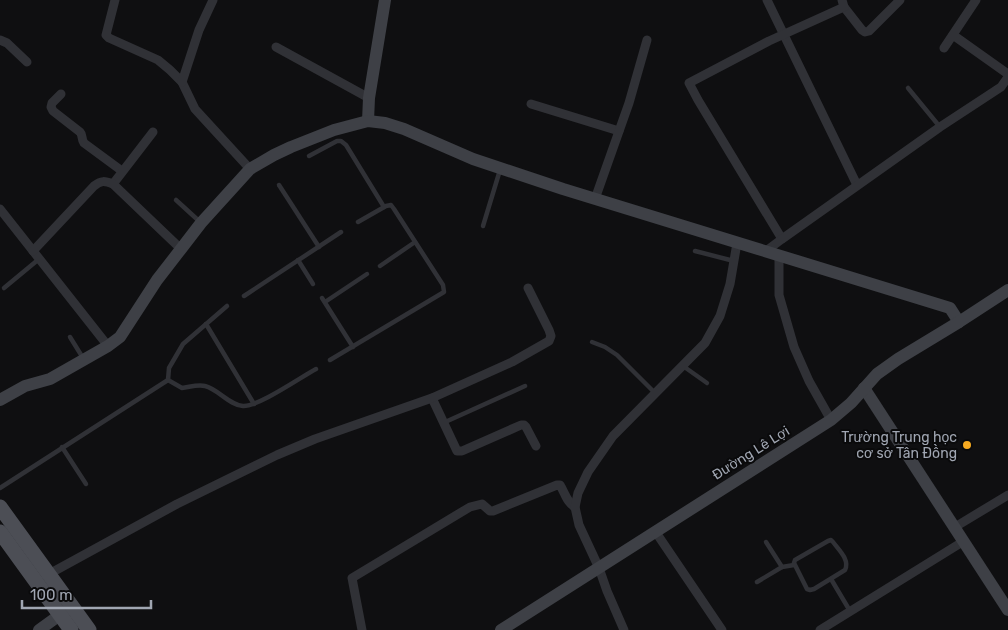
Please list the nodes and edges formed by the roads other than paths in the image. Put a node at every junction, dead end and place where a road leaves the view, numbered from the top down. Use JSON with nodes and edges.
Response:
{"nodes":[{"id":1,"x":115,"y":0,"type":"edge"},
{"id":2,"x":213,"y":0,"type":"edge"},
{"id":3,"x":385,"y":0,"type":"edge"},
{"id":4,"x":767,"y":0,"type":"edge"},
{"id":5,"x":900,"y":0,"type":"edge"},
{"id":6,"x":976,"y":0,"type":"edge"},
{"id":7,"x":843,"y":4,"type":"edge"},
{"id":8,"x":784,"y":34,"type":"junction"},
{"id":9,"x":953,"y":35,"type":"junction"},
{"id":10,"x":0,"y":40,"type":"edge"},
{"id":11,"x":647,"y":40,"type":"dead end"},
{"id":12,"x":276,"y":47,"type":"dead end"},
{"id":13,"x":944,"y":48,"type":"dead end"},
{"id":14,"x":27,"y":62,"type":"dead end"},
{"id":15,"x":1008,"y":76,"type":"edge"},
{"id":16,"x":182,"y":82,"type":"junction"},
{"id":17,"x":908,"y":88,"type":"dead end"},
{"id":18,"x":61,"y":94,"type":"dead end"},
{"id":19,"x":369,"y":98,"type":"junction"},
{"id":20,"x":531,"y":104,"type":"dead end"},
{"id":21,"x":368,"y":120,"type":"junction"},
{"id":22,"x":940,"y":127,"type":"junction"},
{"id":23,"x":619,"y":131,"type":"junction"},
{"id":24,"x":153,"y":132,"type":"dead end"},
{"id":25,"x":309,"y":156,"type":"dead end"},
{"id":26,"x":250,"y":169,"type":"junction"},
{"id":27,"x":501,"y":169,"type":"junction"},
{"id":28,"x":122,"y":171,"type":"junction"},
{"id":29,"x":113,"y":184,"type":"junction"},
{"id":30,"x":278,"y":184,"type":"dead end"},
{"id":31,"x":857,"y":185,"type":"junction"},
{"id":32,"x":595,"y":199,"type":"junction"},
{"id":33,"x":176,"y":200,"type":"dead end"},
{"id":34,"x":384,"y":207,"type":"junction"},
{"id":35,"x":0,"y":210,"type":"edge"},
{"id":36,"x":358,"y":222,"type":"dead end"},
{"id":37,"x":201,"y":223,"type":"junction"},
{"id":38,"x":483,"y":226,"type":"dead end"},
{"id":39,"x":341,"y":232,"type":"dead end"},
{"id":40,"x":782,"y":239,"type":"junction"},
{"id":41,"x":415,"y":242,"type":"junction"},
{"id":42,"x":737,"y":243,"type":"junction"},
{"id":43,"x":319,"y":246,"type":"junction"},
{"id":44,"x":181,"y":248,"type":"junction"},
{"id":45,"x":33,"y":251,"type":"junction"},
{"id":46,"x":695,"y":251,"type":"dead end"},
{"id":47,"x":772,"y":253,"type":"junction"},
{"id":48,"x":39,"y":259,"type":"junction"},
{"id":49,"x":298,"y":260,"type":"junction"},
{"id":50,"x":734,"y":261,"type":"junction"},
{"id":51,"x":380,"y":266,"type":"dead end"},
{"id":52,"x":367,"y":274,"type":"dead end"},
{"id":53,"x":313,"y":284,"type":"dead end"},
{"id":54,"x":4,"y":288,"type":"dead end"},
{"id":55,"x":528,"y":288,"type":"dead end"},
{"id":56,"x":1008,"y":290,"type":"edge"},
{"id":57,"x":244,"y":296,"type":"dead end"},
{"id":58,"x":227,"y":306,"type":"dead end"},
{"id":59,"x":959,"y":322,"type":"junction"},
{"id":60,"x":206,"y":324,"type":"junction"},
{"id":61,"x":70,"y":337,"type":"dead end"},
{"id":62,"x":592,"y":342,"type":"dead end"},
{"id":63,"x":108,"y":346,"type":"junction"},
{"id":64,"x":353,"y":347,"type":"junction"},
{"id":65,"x":84,"y":359,"type":"junction"},
{"id":66,"x":330,"y":360,"type":"dead end"},
{"id":67,"x":683,"y":366,"type":"junction"},
{"id":68,"x":316,"y":368,"type":"dead end"},
{"id":69,"x":168,"y":380,"type":"junction"},
{"id":70,"x":707,"y":384,"type":"dead end"},
{"id":71,"x":525,"y":386,"type":"dead end"},
{"id":72,"x":864,"y":388,"type":"junction"},
{"id":73,"x":656,"y":394,"type":"junction"},
{"id":74,"x":432,"y":398,"type":"junction"},
{"id":75,"x":0,"y":400,"type":"edge"},
{"id":76,"x":254,"y":404,"type":"junction"},
{"id":77,"x":831,"y":420,"type":"junction"},
{"id":78,"x":444,"y":423,"type":"junction"},
{"id":79,"x":536,"y":446,"type":"dead end"},
{"id":80,"x":62,"y":447,"type":"junction"},
{"id":81,"x":86,"y":484,"type":"dead end"},
{"id":82,"x":0,"y":488,"type":"edge"},
{"id":83,"x":1008,"y":495,"type":"edge"},
{"id":84,"x":0,"y":507,"type":"edge"},
{"id":85,"x":576,"y":507,"type":"junction"},
{"id":86,"x":955,"y":528,"type":"junction"},
{"id":87,"x":655,"y":531,"type":"junction"},
{"id":88,"x":0,"y":532,"type":"edge"},
{"id":89,"x":964,"y":541,"type":"junction"},
{"id":90,"x":766,"y":542,"type":"dead end"},
{"id":91,"x":794,"y":565,"type":"junction"},
{"id":92,"x":782,"y":567,"type":"junction"},
{"id":93,"x":599,"y":568,"type":"junction"},
{"id":94,"x":49,"y":574,"type":"junction"},
{"id":95,"x":831,"y":579,"type":"junction"},
{"id":96,"x":757,"y":582,"type":"dead end"},
{"id":97,"x":72,"y":606,"type":"junction"},
{"id":98,"x":1008,"y":610,"type":"edge"},
{"id":99,"x":850,"y":611,"type":"junction"},
{"id":100,"x":60,"y":615,"type":"junction"},
{"id":101,"x":76,"y":628,"type":"edge"},
{"id":102,"x":39,"y":630,"type":"edge"},
{"id":103,"x":362,"y":630,"type":"edge"},
{"id":104,"x":501,"y":630,"type":"edge"},
{"id":105,"x":624,"y":630,"type":"edge"},
{"id":106,"x":722,"y":630,"type":"edge"},
{"id":107,"x":820,"y":630,"type":"edge"}],
"edges":[{"from":1,"to":16,"type":"street"},
{"from":2,"to":16,"type":"street"},
{"from":3,"to":19,"type":"street"},
{"from":4,"to":8,"type":"street"},
{"from":5,"to":7,"type":"street"},
{"from":6,"to":9,"type":"street"},
{"from":7,"to":8,"type":"street"},
{"from":8,"to":31,"type":"street"},
{"from":8,"to":40,"type":"street"},
{"from":9,"to":13,"type":"street"},
{"from":9,"to":15,"type":"street"},
{"from":10,"to":14,"type":"street"},
{"from":11,"to":23,"type":"street"},
{"from":12,"to":19,"type":"street"},
{"from":15,"to":22,"type":"street"},
{"from":16,"to":26,"type":"street"},
{"from":17,"to":22,"type":"lane"},
{"from":18,"to":28,"type":"street"},
{"from":19,"to":21,"type":"street"},
{"from":20,"to":23,"type":"street"},
{"from":21,"to":26,"type":"street"},
{"from":21,"to":27,"type":"street"},
{"from":22,"to":31,"type":"street"},
{"from":23,"to":32,"type":"street"},
{"from":24,"to":28,"type":"street"},
{"from":25,"to":34,"type":"lane"},
{"from":26,"to":37,"type":"street"},
{"from":27,"to":32,"type":"street"},
{"from":27,"to":38,"type":"lane"},
{"from":28,"to":29,"type":"street"},
{"from":29,"to":44,"type":"street"},
{"from":29,"to":45,"type":"street"},
{"from":30,"to":43,"type":"lane"},
{"from":31,"to":40,"type":"street"},
{"from":32,"to":42,"type":"street"},
{"from":33,"to":37,"type":"lane"},
{"from":34,"to":36,"type":"lane"},
{"from":34,"to":41,"type":"lane"},
{"from":35,"to":45,"type":"street"},
{"from":37,"to":44,"type":"street"},
{"from":39,"to":43,"type":"lane"},
{"from":40,"to":47,"type":"street"},
{"from":41,"to":51,"type":"lane"},
{"from":41,"to":64,"type":"lane"},
{"from":42,"to":47,"type":"street"},
{"from":42,"to":50,"type":"street"},
{"from":43,"to":49,"type":"lane"},
{"from":44,"to":63,"type":"street"},
{"from":45,"to":48,"type":"street"},
{"from":46,"to":50,"type":"lane"},
{"from":47,"to":59,"type":"street"},
{"from":47,"to":77,"type":"street"},
{"from":48,"to":54,"type":"lane"},
{"from":48,"to":63,"type":"street"},
{"from":49,"to":53,"type":"lane"},
{"from":49,"to":57,"type":"lane"},
{"from":50,"to":67,"type":"street"},
{"from":52,"to":64,"type":"lane"},
{"from":55,"to":74,"type":"street"},
{"from":56,"to":59,"type":"street","name":"Đường Lê Lợi"},
{"from":58,"to":60,"type":"lane"},
{"from":59,"to":72,"type":"street","name":"Đường Lê Lợi"},
{"from":60,"to":69,"type":"lane"},
{"from":60,"to":76,"type":"lane"},
{"from":61,"to":65,"type":"lane"},
{"from":62,"to":73,"type":"lane"},
{"from":63,"to":65,"type":"street"},
{"from":64,"to":66,"type":"lane"},
{"from":65,"to":75,"type":"street"},
{"from":67,"to":70,"type":"lane"},
{"from":67,"to":73,"type":"street"},
{"from":68,"to":76,"type":"lane"},
{"from":69,"to":76,"type":"lane"},
{"from":69,"to":80,"type":"lane"},
{"from":71,"to":78,"type":"lane"},
{"from":72,"to":77,"type":"street","name":"Đường Lê Lợi"},
{"from":72,"to":86,"type":"street"},
{"from":73,"to":85,"type":"street"},
{"from":74,"to":78,"type":"street"},
{"from":74,"to":94,"type":"street"},
{"from":77,"to":87,"type":"street","name":"Đường Lê Lợi"},
{"from":78,"to":79,"type":"street"},
{"from":80,"to":81,"type":"lane"},
{"from":80,"to":82,"type":"lane"},
{"from":83,"to":86,"type":"street"},
{"from":84,"to":94,"type":"main road"},
{"from":85,"to":93,"type":"street"},
{"from":85,"to":103,"type":"street"},
{"from":86,"to":89,"type":"street"},
{"from":87,"to":93,"type":"street","name":"Đường Lê Lợi"},
{"from":87,"to":106,"type":"street"},
{"from":88,"to":100,"type":"main road"},
{"from":89,"to":98,"type":"street"},
{"from":89,"to":99,"type":"street"},
{"from":90,"to":92,"type":"lane"},
{"from":91,"to":92,"type":"lane"},
{"from":91,"to":95,"type":"lane"},
{"from":91,"to":95,"type":"lane"},
{"from":92,"to":96,"type":"lane"},
{"from":93,"to":104,"type":"street","name":"Đường Lê Lợi"},
{"from":93,"to":105,"type":"street"},
{"from":94,"to":97,"type":"main road"},
{"from":95,"to":99,"type":"lane"},
{"from":97,"to":100,"type":"street"},
{"from":97,"to":101,"type":"main road"},
{"from":99,"to":107,"type":"street"},
{"from":100,"to":101,"type":"main road"},
{"from":100,"to":102,"type":"street"}]}
